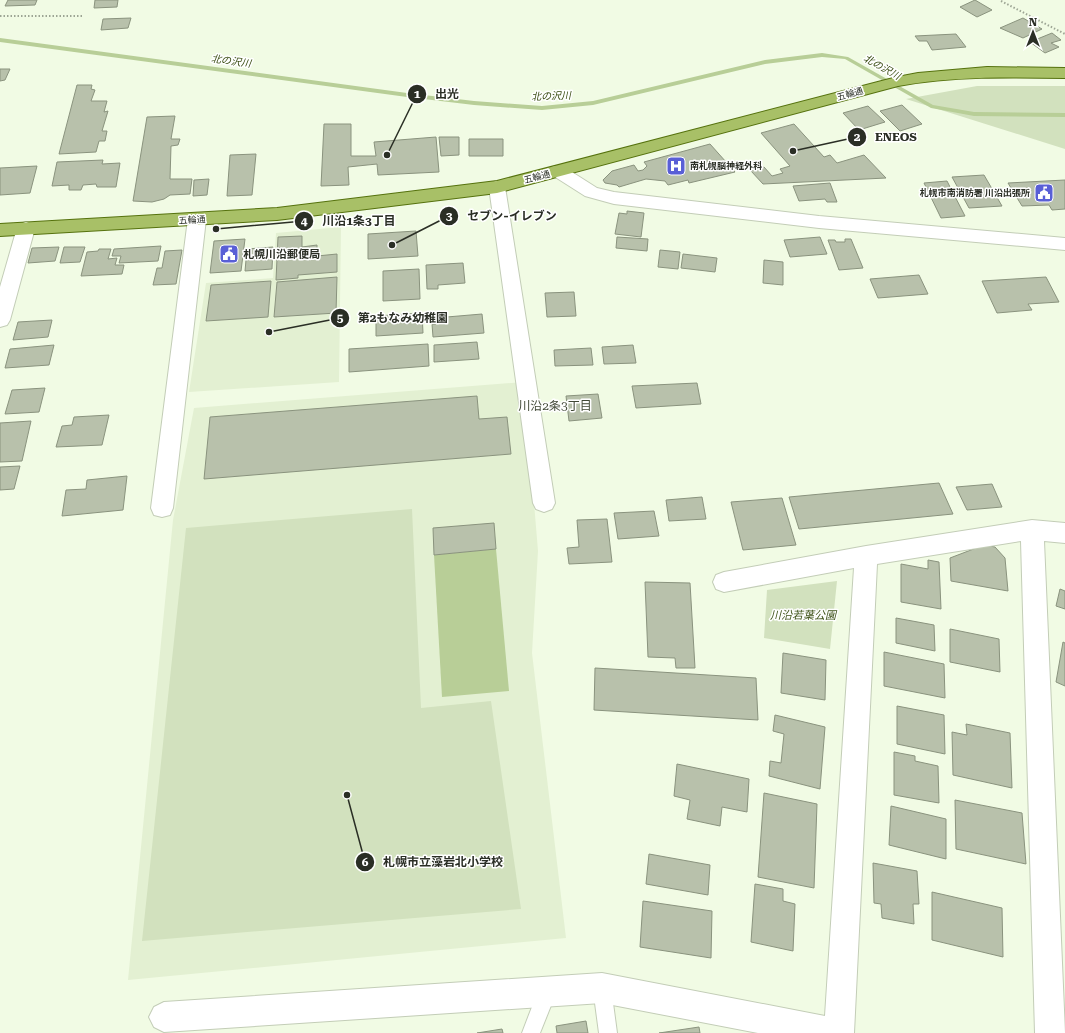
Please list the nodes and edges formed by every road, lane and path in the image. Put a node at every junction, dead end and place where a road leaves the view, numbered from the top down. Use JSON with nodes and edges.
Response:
{"nodes":[{"id":1,"x":1002,"y":1,"type":"dead end"},
{"id":2,"x":0,"y":16,"type":"edge"},
{"id":3,"x":82,"y":16,"type":"dead end"},
{"id":4,"x":1065,"y":34,"type":"edge"},
{"id":5,"x":1065,"y":73,"type":"edge"},
{"id":6,"x":558,"y":171,"type":"junction"},
{"id":7,"x":497,"y":187,"type":"junction"},
{"id":8,"x":198,"y":220,"type":"junction"},
{"id":9,"x":26,"y":228,"type":"junction"},
{"id":10,"x":0,"y":230,"type":"edge"},
{"id":11,"x":1065,"y":244,"type":"edge"},
{"id":12,"x":0,"y":320,"type":"edge"},
{"id":13,"x":544,"y":503,"type":"dead end"},
{"id":14,"x":162,"y":508,"type":"dead end"},
{"id":15,"x":1032,"y":530,"type":"junction"},
{"id":16,"x":1065,"y":533,"type":"edge"},
{"id":17,"x":866,"y":556,"type":"junction"},
{"id":18,"x":724,"y":582,"type":"dead end"},
{"id":19,"x":602,"y":988,"type":"junction"},
{"id":20,"x":547,"y":993,"type":"junction"},
{"id":21,"x":164,"y":1017,"type":"dead end"},
{"id":22,"x":531,"y":1033,"type":"edge"},
{"id":23,"x":608,"y":1033,"type":"edge"},
{"id":24,"x":834,"y":1033,"type":"edge"},
{"id":25,"x":839,"y":1033,"type":"edge"},
{"id":26,"x":1050,"y":1033,"type":"edge"}],
"edges":[{"from":1,"to":4,"type":"path"},
{"from":2,"to":3,"type":"path"},
{"from":5,"to":6,"type":"main road","name":"五輪通"},
{"from":6,"to":7,"type":"main road","name":"五輪通"},
{"from":6,"to":11,"type":"street"},
{"from":7,"to":8,"type":"main road","name":"五輪通"},
{"from":7,"to":13,"type":"street"},
{"from":8,"to":9,"type":"main road","name":"五輪通"},
{"from":8,"to":14,"type":"street"},
{"from":9,"to":10,"type":"main road","name":"五輪通"},
{"from":9,"to":12,"type":"street"},
{"from":15,"to":16,"type":"street"},
{"from":15,"to":17,"type":"street"},
{"from":15,"to":26,"type":"street"},
{"from":17,"to":18,"type":"street"},
{"from":17,"to":25,"type":"street"},
{"from":19,"to":20,"type":"street"},
{"from":19,"to":23,"type":"lane"},
{"from":19,"to":24,"type":"street"},
{"from":20,"to":21,"type":"street"},
{"from":20,"to":22,"type":"lane"}]}
